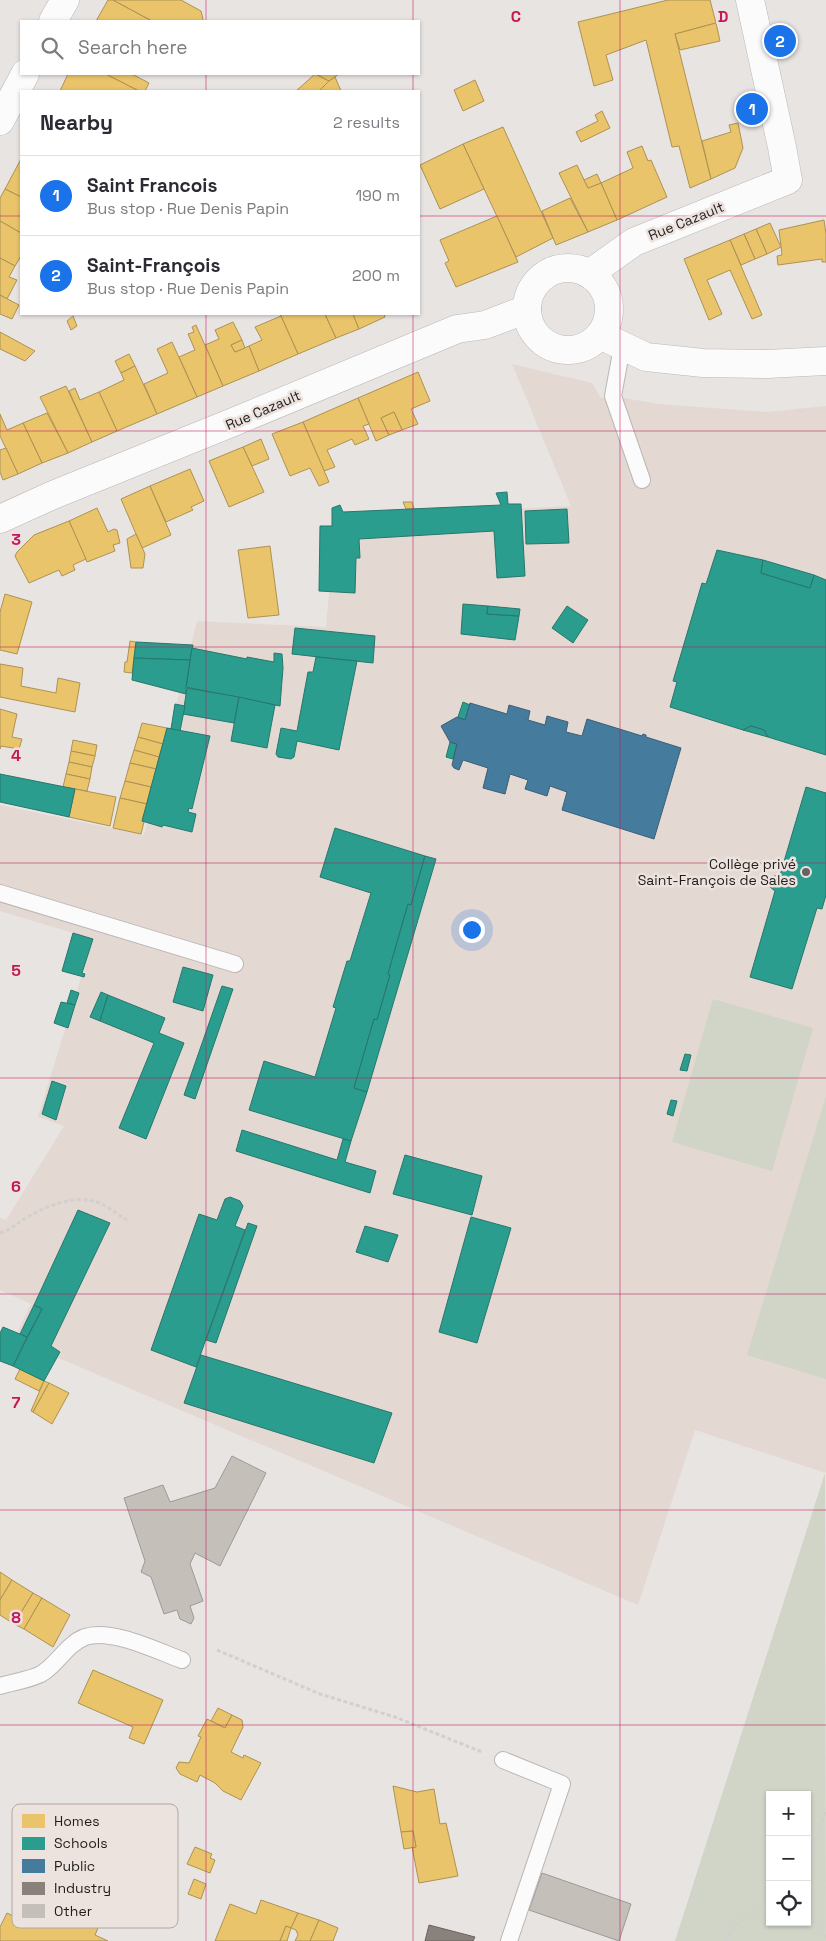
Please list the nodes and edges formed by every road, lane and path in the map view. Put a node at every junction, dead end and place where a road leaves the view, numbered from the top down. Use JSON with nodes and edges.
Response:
{"nodes":[{"id":1,"x":65,"y":0,"type":"edge"},
{"id":2,"x":750,"y":0,"type":"edge"},
{"id":3,"x":54,"y":20,"type":"edge"},
{"id":4,"x":24,"y":75,"type":"edge"},
{"id":5,"x":0,"y":121,"type":"edge"},
{"id":6,"x":589,"y":274,"type":"junction"},
{"id":7,"x":527,"y":309,"type":"junction"},
{"id":8,"x":611,"y":341,"type":"junction"},
{"id":9,"x":826,"y":361,"type":"edge"},
{"id":10,"x":642,"y":480,"type":"dead end"},
{"id":11,"x":2,"y":523,"type":"edge"},
{"id":12,"x":0,"y":893,"type":"edge"},
{"id":13,"x":235,"y":964,"type":"dead end"},
{"id":14,"x":127,"y":1220,"type":"dead end"},
{"id":15,"x":0,"y":1233,"type":"edge"},
{"id":16,"x":217,"y":1650,"type":"dead end"},
{"id":17,"x":182,"y":1660,"type":"dead end"},
{"id":18,"x":0,"y":1686,"type":"edge"},
{"id":19,"x":502,"y":1760,"type":"joint"},
{"id":20,"x":826,"y":1809,"type":"edge"},
{"id":21,"x":811,"y":1853,"type":"edge"},
{"id":22,"x":766,"y":1909,"type":"edge"},
{"id":23,"x":811,"y":1920,"type":"edge"},
{"id":24,"x":826,"y":1937,"type":"edge"},
{"id":25,"x":509,"y":1941,"type":"edge"},
{"id":26,"x":726,"y":1941,"type":"edge"}],
"edges":[{"from":1,"to":3,"type":"street"},
{"from":2,"to":6,"type":"street","name":"Rue Cazault"},
{"from":4,"to":5,"type":"street"},
{"from":6,"to":7,"type":"street"},
{"from":6,"to":8,"type":"street"},
{"from":7,"to":8,"type":"street"},
{"from":7,"to":11,"type":"street","name":"Rue Cazault"},
{"from":8,"to":9,"type":"street"},
{"from":8,"to":10,"type":"lane"},
{"from":12,"to":13,"type":"lane"},
{"from":14,"to":15,"type":"path"},
{"from":16,"to":19,"type":"path"},
{"from":17,"to":18,"type":"lane"},
{"from":19,"to":25,"type":"lane"},
{"from":20,"to":21,"type":"path"},
{"from":22,"to":26,"type":"path"},
{"from":23,"to":24,"type":"path"}]}
